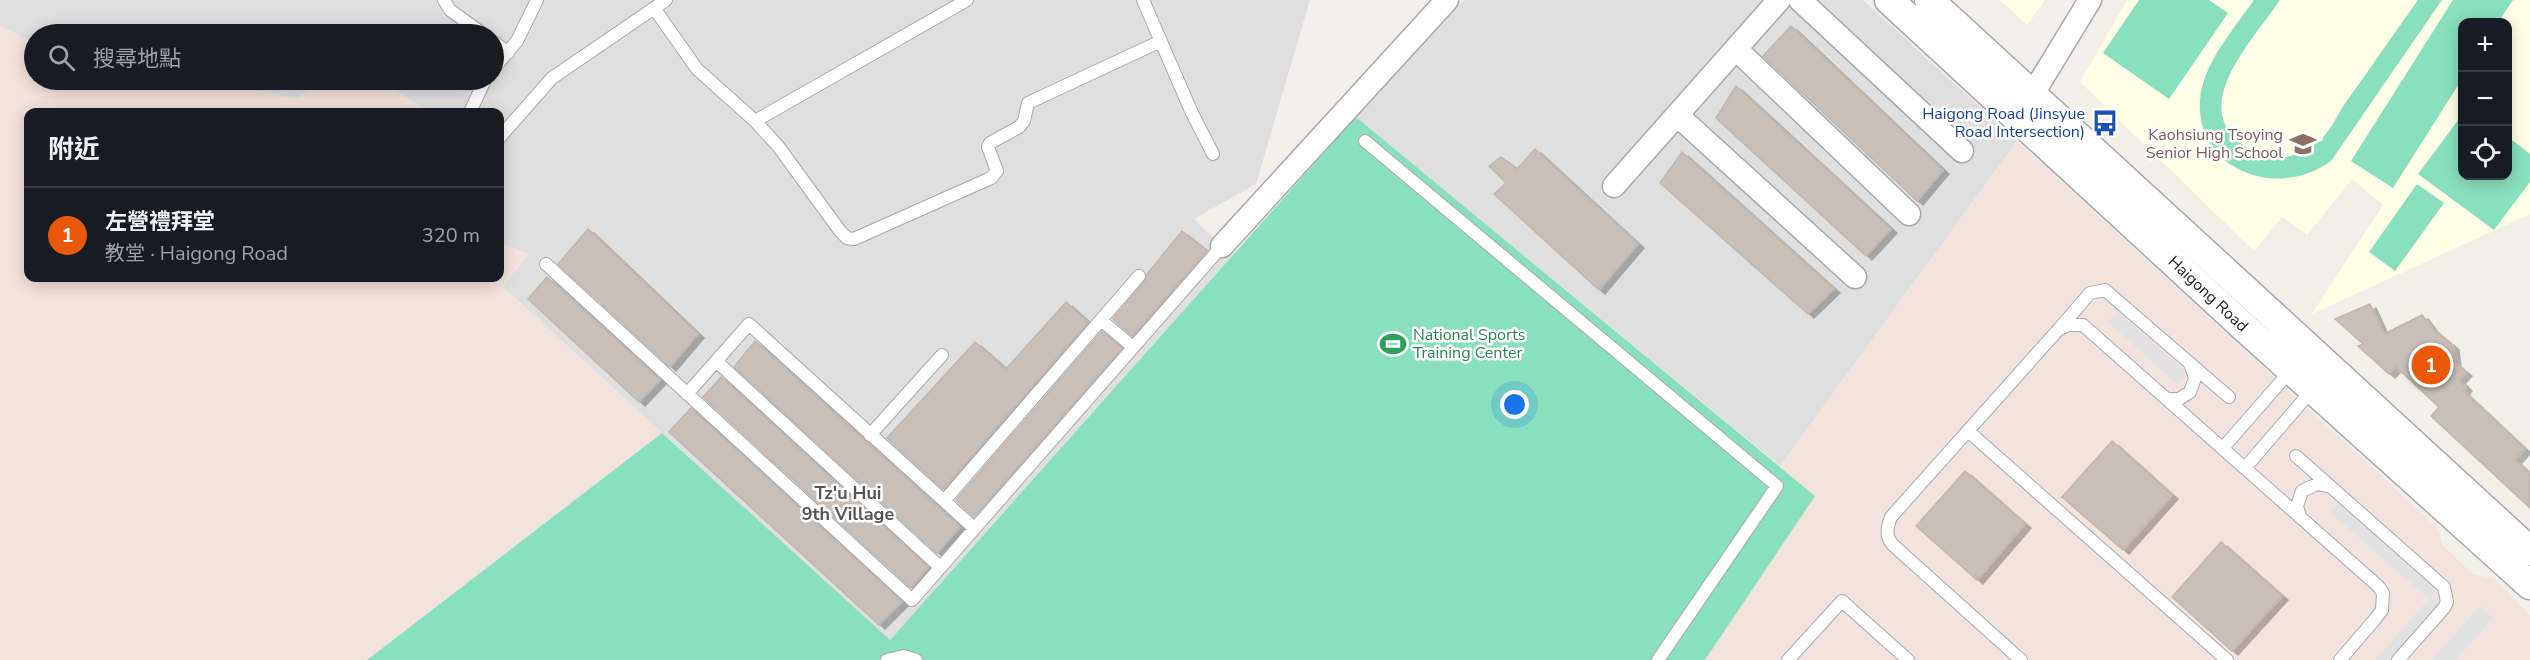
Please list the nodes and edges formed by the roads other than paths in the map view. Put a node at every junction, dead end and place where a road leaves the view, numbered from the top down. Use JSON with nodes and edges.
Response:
{"nodes":[{"id":1,"x":444,"y":0,"type":"edge"},
{"id":2,"x":537,"y":0,"type":"edge"},
{"id":3,"x":666,"y":0,"type":"edge"},
{"id":4,"x":967,"y":0,"type":"edge"},
{"id":5,"x":1143,"y":0,"type":"edge"},
{"id":6,"x":1447,"y":0,"type":"edge"},
{"id":7,"x":1779,"y":0,"type":"edge"},
{"id":8,"x":1800,"y":0,"type":"edge"},
{"id":9,"x":1889,"y":0,"type":"edge"},
{"id":10,"x":1929,"y":0,"type":"edge"},
{"id":11,"x":2090,"y":0,"type":"edge"},
{"id":12,"x":654,"y":8,"type":"junction"},
{"id":13,"x":470,"y":24,"type":"edge"},
{"id":14,"x":1161,"y":41,"type":"junction"},
{"id":15,"x":1737,"y":49,"type":"junction"},
{"id":16,"x":504,"y":50,"type":"edge"},
{"id":17,"x":508,"y":53,"type":"junction"},
{"id":18,"x":504,"y":57,"type":"edge"},
{"id":19,"x":480,"y":90,"type":"edge"},
{"id":20,"x":2023,"y":105,"type":"junction"},
{"id":21,"x":472,"y":108,"type":"edge"},
{"id":22,"x":1677,"y":116,"type":"junction"},
{"id":23,"x":754,"y":121,"type":"junction"},
{"id":24,"x":504,"y":132,"type":"edge"},
{"id":25,"x":1365,"y":141,"type":"dead end"},
{"id":26,"x":1962,"y":151,"type":"dead end"},
{"id":27,"x":1213,"y":154,"type":"dead end"},
{"id":28,"x":1614,"y":186,"type":"dead end"},
{"id":29,"x":1909,"y":214,"type":"dead end"},
{"id":30,"x":1222,"y":246,"type":"joint"},
{"id":31,"x":546,"y":264,"type":"dead end"},
{"id":32,"x":1139,"y":276,"type":"dead end"},
{"id":33,"x":1855,"y":277,"type":"dead end"},
{"id":34,"x":2081,"y":303,"type":"junction"},
{"id":35,"x":1101,"y":320,"type":"junction"},
{"id":36,"x":2058,"y":330,"type":"junction"},
{"id":37,"x":2095,"y":334,"type":"junction"},
{"id":38,"x":1133,"y":347,"type":"junction"},
{"id":39,"x":942,"y":355,"type":"dead end"},
{"id":40,"x":716,"y":361,"type":"junction"},
{"id":41,"x":2190,"y":362,"type":"junction"},
{"id":42,"x":2291,"y":370,"type":"junction"},
{"id":43,"x":2217,"y":387,"type":"junction"},
{"id":44,"x":2313,"y":389,"type":"junction"},
{"id":45,"x":2190,"y":392,"type":"junction"},
{"id":46,"x":687,"y":394,"type":"junction"},
{"id":47,"x":2229,"y":397,"type":"dead end"},
{"id":48,"x":2167,"y":399,"type":"junction"},
{"id":49,"x":2188,"y":417,"type":"junction"},
{"id":50,"x":1968,"y":431,"type":"junction"},
{"id":51,"x":870,"y":435,"type":"junction"},
{"id":52,"x":2223,"y":448,"type":"junction"},
{"id":53,"x":2245,"y":468,"type":"junction"},
{"id":54,"x":2330,"y":486,"type":"junction"},
{"id":55,"x":2302,"y":491,"type":"junction"},
{"id":56,"x":2277,"y":496,"type":"junction"},
{"id":57,"x":944,"y":501,"type":"junction"},
{"id":58,"x":2300,"y":517,"type":"junction"},
{"id":59,"x":974,"y":528,"type":"junction"},
{"id":60,"x":2530,"y":552,"type":"edge"},
{"id":61,"x":940,"y":567,"type":"junction"},
{"id":62,"x":2530,"y":585,"type":"edge"},
{"id":63,"x":887,"y":660,"type":"edge"},
{"id":64,"x":916,"y":660,"type":"edge"},
{"id":65,"x":1658,"y":660,"type":"edge"},
{"id":66,"x":1788,"y":660,"type":"edge"},
{"id":67,"x":1908,"y":660,"type":"edge"},
{"id":68,"x":2021,"y":660,"type":"edge"},
{"id":69,"x":2227,"y":660,"type":"edge"},
{"id":70,"x":2340,"y":660,"type":"edge"},
{"id":71,"x":2398,"y":660,"type":"edge"}],
"edges":[{"from":1,"to":13,"type":"lane"},
{"from":2,"to":17,"type":"lane"},
{"from":3,"to":12,"type":"lane"},
{"from":4,"to":23,"type":"lane"},
{"from":5,"to":14,"type":"lane"},
{"from":6,"to":30,"type":"street"},
{"from":7,"to":15,"type":"street"},
{"from":8,"to":26,"type":"street"},
{"from":9,"to":20,"type":"street","name":"Haigong Road"},
{"from":10,"to":20,"type":"street","name":"Haigong Road"},
{"from":11,"to":20,"type":"street"},
{"from":12,"to":23,"type":"lane"},
{"from":12,"to":24,"type":"lane"},
{"from":14,"to":23,"type":"lane"},
{"from":14,"to":27,"type":"lane"},
{"from":15,"to":22,"type":"street"},
{"from":15,"to":29,"type":"street"},
{"from":16,"to":17,"type":"lane"},
{"from":17,"to":18,"type":"lane"},
{"from":19,"to":21,"type":"lane"},
{"from":20,"to":42,"type":"street","name":"Haigong Road"},
{"from":20,"to":60,"type":"street","name":"Haigong Road"},
{"from":22,"to":28,"type":"street"},
{"from":22,"to":33,"type":"street"},
{"from":25,"to":65,"type":"lane"},
{"from":30,"to":38,"type":"lane"},
{"from":31,"to":46,"type":"lane"},
{"from":32,"to":35,"type":"lane"},
{"from":34,"to":36,"type":"lane"},
{"from":34,"to":37,"type":"lane"},
{"from":34,"to":41,"type":"lane"},
{"from":35,"to":38,"type":"lane"},
{"from":35,"to":57,"type":"lane"},
{"from":36,"to":37,"type":"lane"},
{"from":36,"to":50,"type":"lane"},
{"from":37,"to":48,"type":"lane"},
{"from":38,"to":59,"type":"lane"},
{"from":39,"to":51,"type":"lane"},
{"from":40,"to":46,"type":"lane"},
{"from":40,"to":51,"type":"lane"},
{"from":40,"to":61,"type":"lane"},
{"from":41,"to":43,"type":"lane"},
{"from":41,"to":45,"type":"lane"},
{"from":42,"to":44,"type":"street","name":"Haigong Road"},
{"from":42,"to":52,"type":"lane"},
{"from":43,"to":45,"type":"lane"},
{"from":43,"to":47,"type":"lane"},
{"from":44,"to":53,"type":"lane"},
{"from":44,"to":62,"type":"street","name":"Haigong Road"},
{"from":45,"to":48,"type":"lane"},
{"from":45,"to":49,"type":"lane"},
{"from":46,"to":61,"type":"lane"},
{"from":48,"to":49,"type":"lane"},
{"from":49,"to":52,"type":"lane"},
{"from":50,"to":68,"type":"lane"},
{"from":50,"to":69,"type":"lane"},
{"from":51,"to":57,"type":"lane"},
{"from":52,"to":53,"type":"lane"},
{"from":53,"to":56,"type":"lane"},
{"from":54,"to":55,"type":"lane"},
{"from":54,"to":55,"type":"lane"},
{"from":54,"to":71,"type":"lane"},
{"from":55,"to":56,"type":"lane"},
{"from":55,"to":58,"type":"lane"},
{"from":56,"to":58,"type":"lane"},
{"from":57,"to":59,"type":"lane"},
{"from":58,"to":70,"type":"lane"},
{"from":59,"to":61,"type":"lane"},
{"from":63,"to":64,"type":"lane"},
{"from":66,"to":67,"type":"lane"}]}
